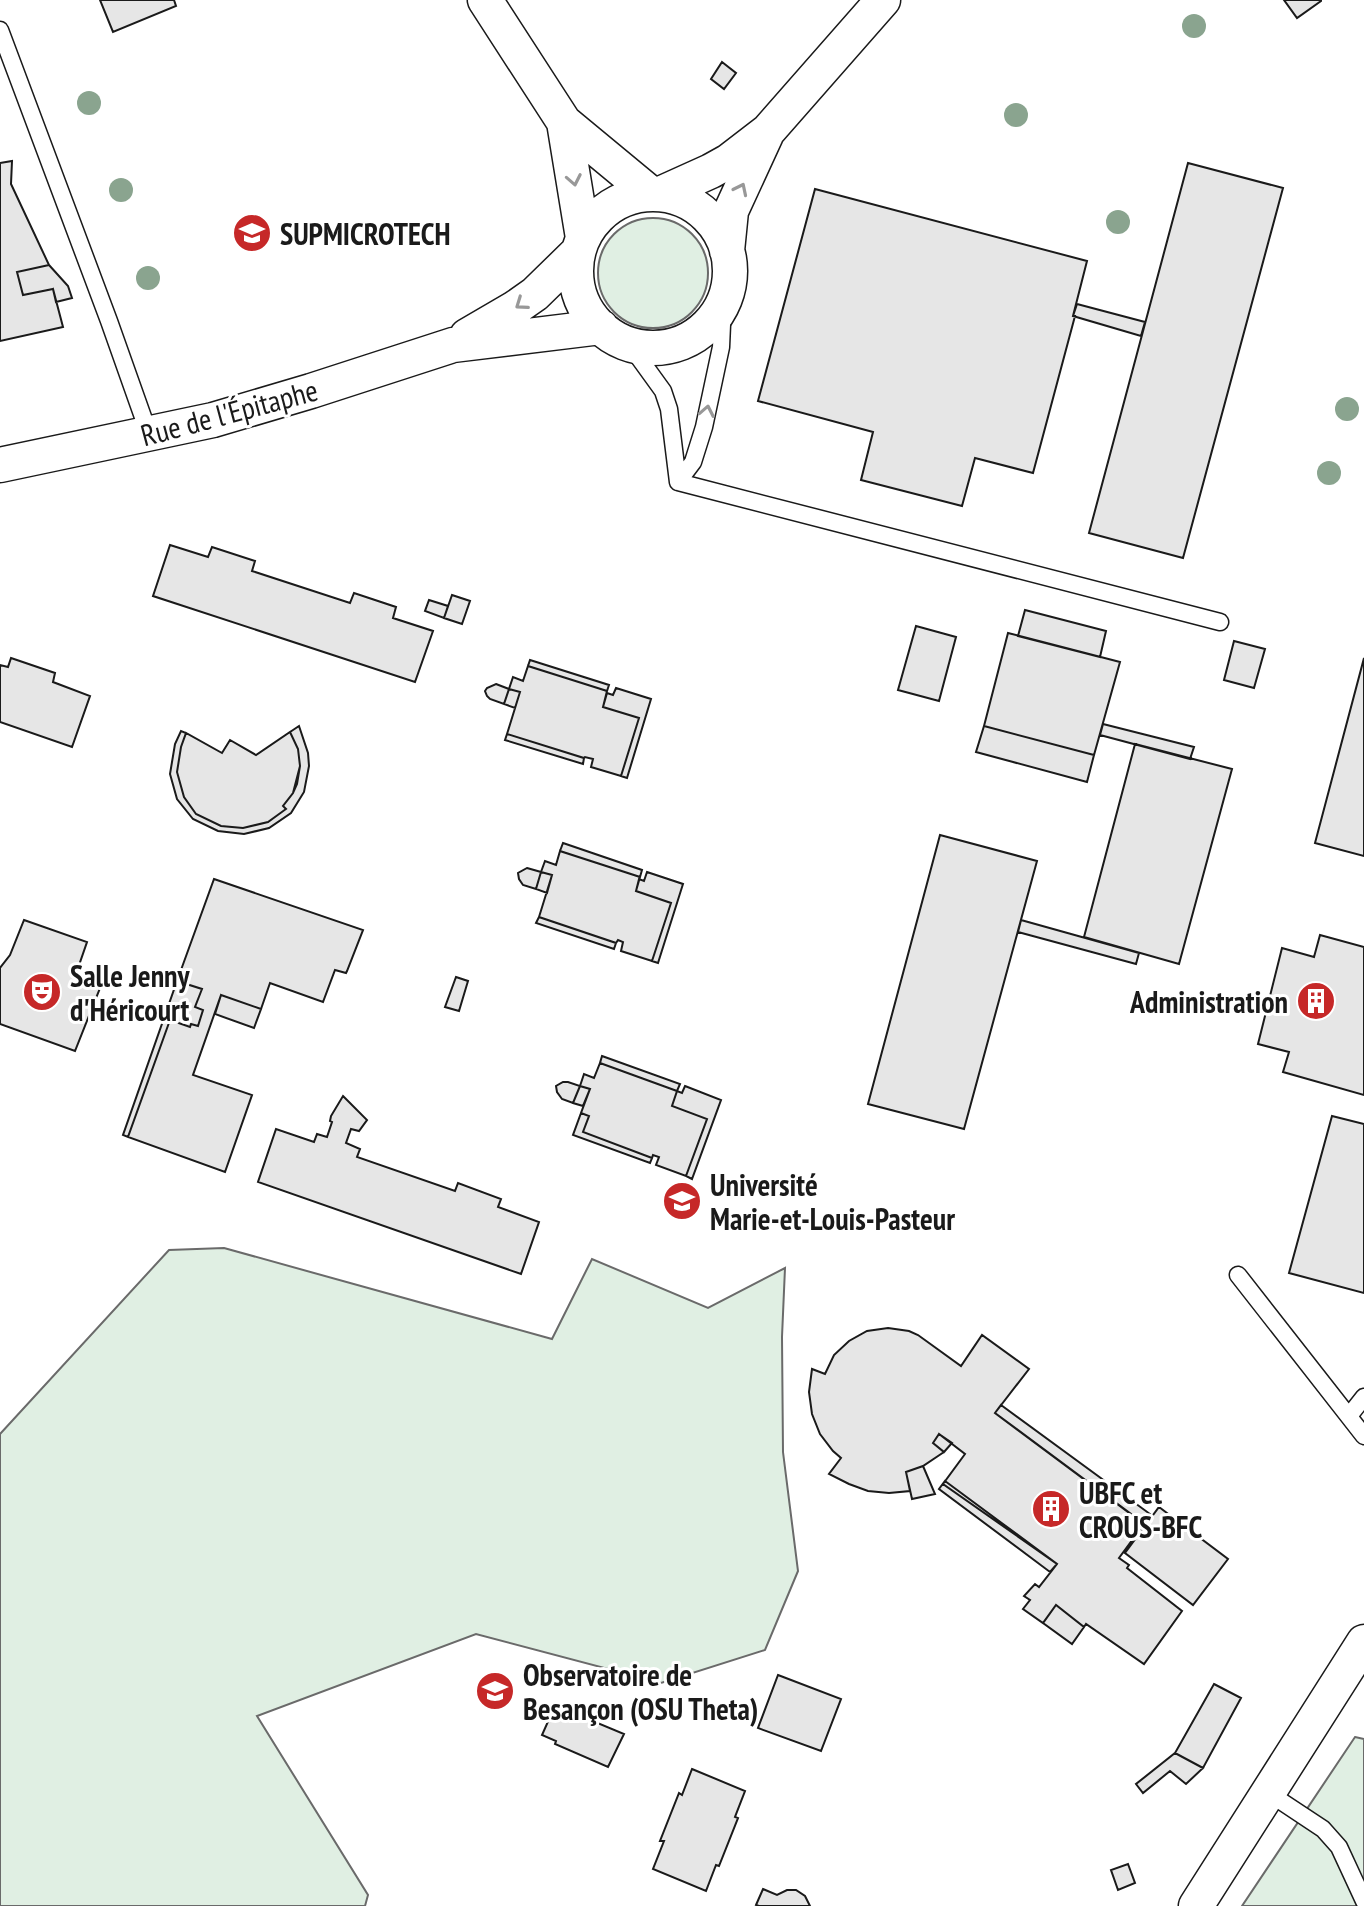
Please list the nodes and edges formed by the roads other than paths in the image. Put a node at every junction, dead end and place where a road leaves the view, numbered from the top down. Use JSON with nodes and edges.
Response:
{"nodes":[{"id":1,"x":485,"y":0,"type":"edge"},
{"id":2,"x":883,"y":0,"type":"edge"},
{"id":3,"x":0,"y":30,"type":"edge"},
{"id":4,"x":564,"y":122,"type":"junction"},
{"id":5,"x":768,"y":131,"type":"junction"},
{"id":6,"x":655,"y":194,"type":"junction"},
{"id":7,"x":581,"y":245,"type":"junction"},
{"id":8,"x":727,"y":251,"type":"junction"},
{"id":9,"x":723,"y":302,"type":"junction"},
{"id":10,"x":615,"y":336,"type":"junction"},
{"id":11,"x":453,"y":345,"type":"junction"},
{"id":12,"x":149,"y":434,"type":"junction"},
{"id":13,"x":0,"y":465,"type":"edge"},
{"id":14,"x":678,"y":482,"type":"junction"},
{"id":15,"x":1220,"y":622,"type":"dead end"},
{"id":16,"x":1238,"y":1275,"type":"dead end"},
{"id":17,"x":1364,"y":1397,"type":"edge"},
{"id":18,"x":1349,"y":1416,"type":"junction"},
{"id":19,"x":1364,"y":1436,"type":"edge"},
{"id":20,"x":1364,"y":1642,"type":"edge"},
{"id":21,"x":1267,"y":1792,"type":"junction"},
{"id":22,"x":1364,"y":1901,"type":"edge"},
{"id":23,"x":1196,"y":1906,"type":"edge"}],
"edges":[{"from":1,"to":4,"type":"street"},
{"from":2,"to":5,"type":"street"},
{"from":3,"to":12,"type":"lane"},
{"from":4,"to":6,"type":"street"},
{"from":4,"to":7,"type":"street","one_way":true},
{"from":5,"to":6,"type":"street"},
{"from":8,"to":5,"type":"street","one_way":true},
{"from":6,"to":7,"type":"street"},
{"from":6,"to":8,"type":"street"},
{"from":7,"to":10,"type":"street"},
{"from":7,"to":11,"type":"street","name":"Rue de l'Épitaphe","one_way":true},
{"from":8,"to":9,"type":"street"},
{"from":9,"to":10,"type":"street"},
{"from":14,"to":9,"type":"lane","one_way":true},
{"from":10,"to":11,"type":"street","name":"Rue de l'Épitaphe"},
{"from":10,"to":14,"type":"lane"},
{"from":11,"to":12,"type":"street","name":"Rue de l'Épitaphe"},
{"from":12,"to":13,"type":"street","name":"Rue de l'Épitaphe"},
{"from":14,"to":15,"type":"lane"},
{"from":16,"to":18,"type":"lane"},
{"from":17,"to":18,"type":"lane"},
{"from":18,"to":19,"type":"lane"},
{"from":20,"to":21,"type":"street"},
{"from":21,"to":22,"type":"lane"},
{"from":21,"to":23,"type":"street"}]}
